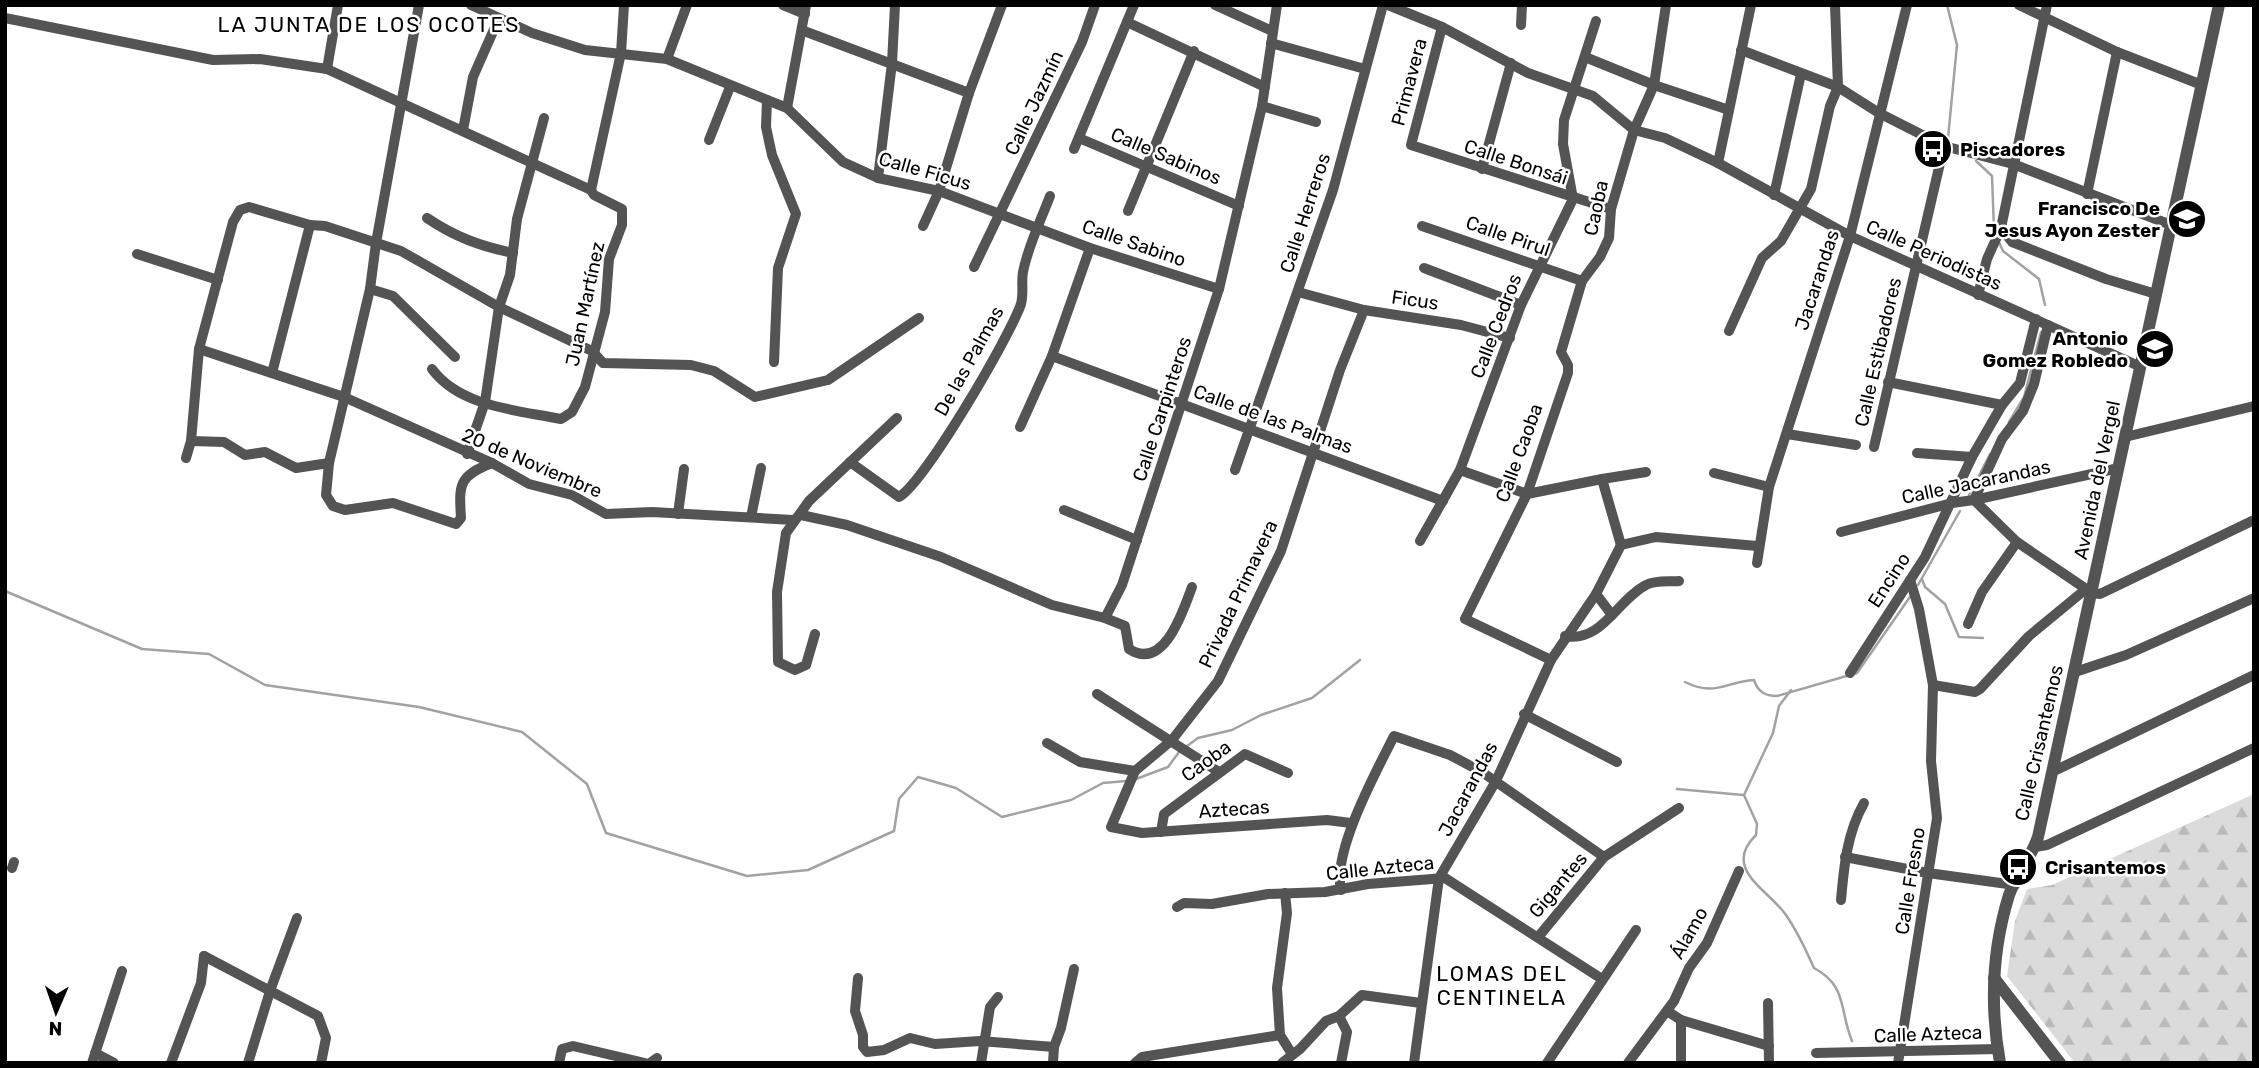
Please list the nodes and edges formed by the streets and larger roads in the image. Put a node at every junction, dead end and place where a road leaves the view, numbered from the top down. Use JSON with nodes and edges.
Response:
{"nodes":[{"id":1,"x":338,"y":5,"type":"edge"},
{"id":2,"x":419,"y":5,"type":"edge"},
{"id":3,"x":471,"y":5,"type":"edge"},
{"id":4,"x":624,"y":5,"type":"edge"},
{"id":5,"x":687,"y":5,"type":"edge"},
{"id":6,"x":783,"y":5,"type":"edge"},
{"id":7,"x":895,"y":5,"type":"edge"},
{"id":8,"x":1002,"y":5,"type":"edge"},
{"id":9,"x":1095,"y":5,"type":"edge"},
{"id":10,"x":1134,"y":5,"type":"edge"},
{"id":11,"x":1215,"y":5,"type":"edge"},
{"id":12,"x":1277,"y":5,"type":"edge"},
{"id":13,"x":1385,"y":5,"type":"edge"},
{"id":14,"x":1522,"y":5,"type":"edge"},
{"id":15,"x":1666,"y":5,"type":"edge"},
{"id":16,"x":1751,"y":5,"type":"edge"},
{"id":17,"x":1835,"y":5,"type":"edge"},
{"id":18,"x":1907,"y":5,"type":"edge"},
{"id":19,"x":2019,"y":5,"type":"edge"},
{"id":20,"x":2047,"y":5,"type":"edge"},
{"id":21,"x":2219,"y":5,"type":"edge"},
{"id":22,"x":486,"y":8,"type":"edge"},
{"id":23,"x":806,"y":10,"type":"edge"},
{"id":24,"x":2042,"y":16,"type":"junction"},
{"id":25,"x":5,"y":18,"type":"edge"},
{"id":26,"x":499,"y":18,"type":"junction"},
{"id":27,"x":1596,"y":21,"type":"dead end"},
{"id":28,"x":1127,"y":22,"type":"junction"},
{"id":29,"x":1521,"y":25,"type":"dead end"},
{"id":30,"x":1442,"y":27,"type":"junction"},
{"id":31,"x":803,"y":31,"type":"junction"},
{"id":32,"x":1272,"y":31,"type":"junction"},
{"id":33,"x":1271,"y":43,"type":"junction"},
{"id":34,"x":1741,"y":50,"type":"junction"},
{"id":35,"x":1194,"y":51,"type":"junction"},
{"id":36,"x":2117,"y":52,"type":"junction"},
{"id":37,"x":621,"y":53,"type":"junction"},
{"id":38,"x":1585,"y":57,"type":"junction"},
{"id":39,"x":667,"y":59,"type":"junction"},
{"id":40,"x":892,"y":63,"type":"junction"},
{"id":41,"x":1511,"y":63,"type":"junction"},
{"id":42,"x":327,"y":69,"type":"junction"},
{"id":43,"x":1365,"y":69,"type":"junction"},
{"id":44,"x":1801,"y":74,"type":"junction"},
{"id":45,"x":1654,"y":85,"type":"junction"},
{"id":46,"x":2202,"y":85,"type":"junction"},
{"id":47,"x":730,"y":87,"type":"junction"},
{"id":48,"x":1265,"y":87,"type":"junction"},
{"id":49,"x":1838,"y":87,"type":"junction"},
{"id":50,"x":1572,"y":89,"type":"junction"},
{"id":51,"x":969,"y":93,"type":"junction"},
{"id":52,"x":767,"y":100,"type":"junction"},
{"id":53,"x":402,"y":101,"type":"junction"},
{"id":54,"x":1262,"y":106,"type":"junction"},
{"id":55,"x":787,"y":108,"type":"junction"},
{"id":56,"x":1729,"y":110,"type":"junction"},
{"id":57,"x":1879,"y":113,"type":"junction"},
{"id":58,"x":544,"y":118,"type":"dead end"},
{"id":59,"x":1316,"y":122,"type":"dead end"},
{"id":60,"x":463,"y":130,"type":"junction"},
{"id":61,"x":1634,"y":130,"type":"junction"},
{"id":62,"x":1079,"y":138,"type":"junction"},
{"id":63,"x":709,"y":140,"type":"dead end"},
{"id":64,"x":1412,"y":145,"type":"joint"},
{"id":65,"x":1944,"y":146,"type":"junction"},
{"id":66,"x":1074,"y":149,"type":"dead end"},
{"id":67,"x":1718,"y":163,"type":"junction"},
{"id":68,"x":2013,"y":164,"type":"junction"},
{"id":69,"x":533,"y":166,"type":"junction"},
{"id":70,"x":1147,"y":167,"type":"junction"},
{"id":71,"x":1482,"y":169,"type":"junction"},
{"id":72,"x":878,"y":178,"type":"junction"},
{"id":73,"x":591,"y":190,"type":"junction"},
{"id":74,"x":939,"y":191,"type":"junction"},
{"id":75,"x":2087,"y":194,"type":"junction"},
{"id":76,"x":1774,"y":195,"type":"junction"},
{"id":77,"x":1050,"y":196,"type":"dead end"},
{"id":78,"x":1573,"y":199,"type":"junction"},
{"id":79,"x":1239,"y":206,"type":"junction"},
{"id":80,"x":1611,"y":209,"type":"junction"},
{"id":81,"x":1801,"y":209,"type":"junction"},
{"id":82,"x":1128,"y":211,"type":"dead end"},
{"id":83,"x":1001,"y":214,"type":"junction"},
{"id":84,"x":427,"y":218,"type":"dead end"},
{"id":85,"x":310,"y":225,"type":"junction"},
{"id":86,"x":2171,"y":225,"type":"junction"},
{"id":87,"x":923,"y":226,"type":"dead end"},
{"id":88,"x":1422,"y":226,"type":"dead end"},
{"id":89,"x":1038,"y":228,"type":"junction"},
{"id":90,"x":2001,"y":228,"type":"junction"},
{"id":91,"x":1850,"y":236,"type":"junction"},
{"id":92,"x":376,"y":243,"type":"junction"},
{"id":93,"x":1090,"y":248,"type":"junction"},
{"id":94,"x":513,"y":253,"type":"junction"},
{"id":95,"x":137,"y":254,"type":"dead end"},
{"id":96,"x":1538,"y":265,"type":"junction"},
{"id":97,"x":1915,"y":265,"type":"junction"},
{"id":98,"x":974,"y":267,"type":"dead end"},
{"id":99,"x":1424,"y":268,"type":"dead end"},
{"id":100,"x":218,"y":279,"type":"junction"},
{"id":101,"x":1583,"y":281,"type":"junction"},
{"id":102,"x":370,"y":289,"type":"junction"},
{"id":103,"x":1219,"y":289,"type":"junction"},
{"id":104,"x":1298,"y":292,"type":"junction"},
{"id":105,"x":1979,"y":295,"type":"junction"},
{"id":106,"x":2157,"y":295,"type":"junction"},
{"id":107,"x":1521,"y":305,"type":"junction"},
{"id":108,"x":499,"y":307,"type":"junction"},
{"id":109,"x":1364,"y":310,"type":"junction"},
{"id":110,"x":919,"y":318,"type":"dead end"},
{"id":111,"x":2036,"y":319,"type":"junction"},
{"id":112,"x":2048,"y":325,"type":"junction"},
{"id":113,"x":1729,"y":331,"type":"dead end"},
{"id":114,"x":1566,"y":334,"type":"joint"},
{"id":115,"x":1510,"y":338,"type":"junction"},
{"id":116,"x":199,"y":349,"type":"junction"},
{"id":117,"x":592,"y":351,"type":"junction"},
{"id":118,"x":1052,"y":356,"type":"junction"},
{"id":119,"x":456,"y":357,"type":"dead end"},
{"id":120,"x":774,"y":362,"type":"dead end"},
{"id":121,"x":2141,"y":366,"type":"junction"},
{"id":122,"x":432,"y":369,"type":"dead end"},
{"id":123,"x":272,"y":373,"type":"junction"},
{"id":124,"x":1888,"y":382,"type":"junction"},
{"id":125,"x":344,"y":397,"type":"junction"},
{"id":126,"x":485,"y":402,"type":"junction"},
{"id":127,"x":2002,"y":405,"type":"junction"},
{"id":128,"x":1183,"y":406,"type":"junction"},
{"id":129,"x":2254,"y":406,"type":"edge"},
{"id":130,"x":897,"y":418,"type":"dead end"},
{"id":131,"x":1020,"y":427,"type":"dead end"},
{"id":132,"x":1252,"y":430,"type":"junction"},
{"id":133,"x":1787,"y":434,"type":"junction"},
{"id":134,"x":2126,"y":436,"type":"junction"},
{"id":135,"x":191,"y":441,"type":"junction"},
{"id":136,"x":1856,"y":445,"type":"dead end"},
{"id":137,"x":1874,"y":447,"type":"dead end"},
{"id":138,"x":1314,"y":452,"type":"junction"},
{"id":139,"x":1917,"y":453,"type":"dead end"},
{"id":140,"x":467,"y":454,"type":"junction"},
{"id":141,"x":1972,"y":457,"type":"junction"},
{"id":142,"x":186,"y":458,"type":"dead end"},
{"id":143,"x":850,"y":462,"type":"junction"},
{"id":144,"x":492,"y":463,"type":"junction"},
{"id":145,"x":329,"y":464,"type":"junction"},
{"id":146,"x":761,"y":468,"type":"dead end"},
{"id":147,"x":2119,"y":468,"type":"junction"},
{"id":148,"x":684,"y":469,"type":"dead end"},
{"id":149,"x":1235,"y":470,"type":"dead end"},
{"id":150,"x":1460,"y":470,"type":"junction"},
{"id":151,"x":1646,"y":472,"type":"dead end"},
{"id":152,"x":1714,"y":473,"type":"dead end"},
{"id":153,"x":1602,"y":479,"type":"junction"},
{"id":154,"x":1769,"y":487,"type":"junction"},
{"id":155,"x":1527,"y":494,"type":"junction"},
{"id":156,"x":1974,"y":500,"type":"junction"},
{"id":157,"x":1443,"y":501,"type":"junction"},
{"id":158,"x":1952,"y":503,"type":"junction"},
{"id":159,"x":1064,"y":510,"type":"dead end"},
{"id":160,"x":678,"y":514,"type":"junction"},
{"id":161,"x":751,"y":517,"type":"junction"},
{"id":162,"x":797,"y":517,"type":"junction"},
{"id":163,"x":2254,"y":520,"type":"edge"},
{"id":164,"x":1841,"y":532,"type":"dead end"},
{"id":165,"x":1138,"y":540,"type":"junction"},
{"id":166,"x":1420,"y":541,"type":"dead end"},
{"id":167,"x":2017,"y":542,"type":"junction"},
{"id":168,"x":1621,"y":545,"type":"junction"},
{"id":169,"x":1757,"y":546,"type":"junction"},
{"id":170,"x":1756,"y":563,"type":"dead end"},
{"id":171,"x":1910,"y":580,"type":"junction"},
{"id":172,"x":1679,"y":582,"type":"dead end"},
{"id":173,"x":1192,"y":587,"type":"dead end"},
{"id":174,"x":2089,"y":591,"type":"junction"},
{"id":175,"x":1596,"y":594,"type":"junction"},
{"id":176,"x":2254,"y":598,"type":"edge"},
{"id":177,"x":1612,"y":615,"type":"junction"},
{"id":178,"x":1105,"y":618,"type":"junction"},
{"id":179,"x":1968,"y":624,"type":"dead end"},
{"id":180,"x":815,"y":634,"type":"dead end"},
{"id":181,"x":1565,"y":636,"type":"junction"},
{"id":182,"x":1550,"y":660,"type":"junction"},
{"id":183,"x":2075,"y":672,"type":"junction"},
{"id":184,"x":1850,"y":673,"type":"dead end"},
{"id":185,"x":2254,"y":675,"type":"edge"},
{"id":186,"x":1933,"y":685,"type":"junction"},
{"id":187,"x":1097,"y":694,"type":"dead end"},
{"id":188,"x":1524,"y":714,"type":"junction"},
{"id":189,"x":1172,"y":740,"type":"junction"},
{"id":190,"x":1047,"y":743,"type":"dead end"},
{"id":191,"x":2254,"y":748,"type":"edge"},
{"id":192,"x":1617,"y":762,"type":"dead end"},
{"id":193,"x":1135,"y":771,"type":"junction"},
{"id":194,"x":1219,"y":772,"type":"junction"},
{"id":195,"x":2052,"y":772,"type":"junction"},
{"id":196,"x":1287,"y":773,"type":"dead end"},
{"id":197,"x":1496,"y":781,"type":"junction"},
{"id":198,"x":1864,"y":803,"type":"dead end"},
{"id":199,"x":1679,"y":808,"type":"dead end"},
{"id":200,"x":1351,"y":822,"type":"junction"},
{"id":201,"x":1161,"y":832,"type":"junction"},
{"id":202,"x":2035,"y":847,"type":"junction"},
{"id":203,"x":1604,"y":857,"type":"junction"},
{"id":204,"x":1845,"y":857,"type":"junction"},
{"id":205,"x":1740,"y":871,"type":"dead end"},
{"id":206,"x":1928,"y":873,"type":"junction"},
{"id":207,"x":1439,"y":878,"type":"junction"},
{"id":208,"x":2015,"y":885,"type":"junction"},
{"id":209,"x":1341,"y":890,"type":"junction"},
{"id":210,"x":1285,"y":892,"type":"junction"},
{"id":211,"x":1841,"y":900,"type":"dead end"},
{"id":212,"x":1177,"y":908,"type":"dead end"},
{"id":213,"x":297,"y":918,"type":"dead end"},
{"id":214,"x":1636,"y":930,"type":"dead end"},
{"id":215,"x":1539,"y":936,"type":"junction"},
{"id":216,"x":1074,"y":969,"type":"dead end"},
{"id":217,"x":122,"y":971,"type":"dead end"},
{"id":218,"x":858,"y":978,"type":"dead end"},
{"id":219,"x":1994,"y":978,"type":"junction"},
{"id":220,"x":1602,"y":979,"type":"junction"},
{"id":221,"x":271,"y":988,"type":"junction"},
{"id":222,"x":998,"y":997,"type":"dead end"},
{"id":223,"x":1421,"y":1003,"type":"junction"},
{"id":224,"x":1768,"y":1003,"type":"dead end"},
{"id":225,"x":1667,"y":1011,"type":"junction"},
{"id":226,"x":1339,"y":1016,"type":"junction"},
{"id":227,"x":1681,"y":1020,"type":"junction"},
{"id":228,"x":1280,"y":1035,"type":"junction"},
{"id":229,"x":985,"y":1042,"type":"junction"},
{"id":230,"x":1769,"y":1046,"type":"junction"},
{"id":231,"x":1054,"y":1047,"type":"junction"},
{"id":232,"x":1816,"y":1053,"type":"dead end"},
{"id":233,"x":1292,"y":1054,"type":"junction"},
{"id":234,"x":1999,"y":1056,"type":"edge"},
{"id":235,"x":93,"y":1058,"type":"edge"},
{"id":236,"x":1899,"y":1058,"type":"edge"},
{"id":237,"x":651,"y":1061,"type":"edge"},
{"id":238,"x":114,"y":1063,"type":"edge"},
{"id":239,"x":171,"y":1063,"type":"edge"},
{"id":240,"x":248,"y":1063,"type":"edge"},
{"id":241,"x":321,"y":1063,"type":"edge"},
{"id":242,"x":559,"y":1063,"type":"edge"},
{"id":243,"x":981,"y":1063,"type":"edge"},
{"id":244,"x":1053,"y":1063,"type":"edge"},
{"id":245,"x":1135,"y":1063,"type":"edge"},
{"id":246,"x":1282,"y":1063,"type":"edge"},
{"id":247,"x":1341,"y":1063,"type":"edge"},
{"id":248,"x":1414,"y":1063,"type":"edge"},
{"id":249,"x":1547,"y":1063,"type":"edge"},
{"id":250,"x":1628,"y":1063,"type":"edge"},
{"id":251,"x":1681,"y":1063,"type":"edge"},
{"id":252,"x":1769,"y":1063,"type":"edge"},
{"id":253,"x":2060,"y":1063,"type":"edge"}],
"edges":[{"from":1,"to":42,"type":"street"},
{"from":2,"to":53,"type":"street"},
{"from":3,"to":22,"type":"street","name":"Calle Ficus"},
{"from":4,"to":37,"type":"street"},
{"from":5,"to":39,"type":"street"},
{"from":6,"to":23,"type":"street"},
{"from":7,"to":40,"type":"street"},
{"from":8,"to":51,"type":"street"},
{"from":9,"to":83,"type":"street","name":"Calle Jazmín"},
{"from":10,"to":28,"type":"street"},
{"from":11,"to":32,"type":"street"},
{"from":12,"to":32,"type":"street","name":"Calle Carpinteros"},
{"from":13,"to":30,"type":"street"},
{"from":13,"to":43,"type":"street","name":"Calle Herreros"},
{"from":14,"to":29,"type":"street"},
{"from":15,"to":45,"type":"street","name":"Caoba"},
{"from":16,"to":34,"type":"street"},
{"from":17,"to":49,"type":"street"},
{"from":18,"to":57,"type":"street","name":"Jacarandas"},
{"from":19,"to":24,"type":"street"},
{"from":20,"to":24,"type":"street"},
{"from":21,"to":46,"type":"street","name":"Avenida del Vergel"},
{"from":22,"to":26,"type":"street","name":"Calle Ficus"},
{"from":23,"to":31,"type":"street"},
{"from":24,"to":36,"type":"street"},
{"from":24,"to":68,"type":"street"},
{"from":25,"to":42,"type":"street"},
{"from":26,"to":37,"type":"street","name":"Calle Ficus"},
{"from":26,"to":60,"type":"street"},
{"from":27,"to":38,"type":"street"},
{"from":28,"to":35,"type":"street"},
{"from":28,"to":62,"type":"street"},
{"from":30,"to":41,"type":"street"},
{"from":30,"to":64,"type":"street","name":"Primavera"},
{"from":31,"to":40,"type":"street"},
{"from":31,"to":55,"type":"street"},
{"from":32,"to":33,"type":"street","name":"Calle Carpinteros"},
{"from":33,"to":43,"type":"street"},
{"from":33,"to":48,"type":"street","name":"Calle Carpinteros"},
{"from":34,"to":44,"type":"street"},
{"from":34,"to":56,"type":"street"},
{"from":35,"to":48,"type":"street"},
{"from":35,"to":70,"type":"street"},
{"from":36,"to":46,"type":"street"},
{"from":36,"to":75,"type":"street"},
{"from":37,"to":39,"type":"street","name":"Calle Ficus"},
{"from":37,"to":73,"type":"street"},
{"from":38,"to":45,"type":"street"},
{"from":38,"to":50,"type":"street"},
{"from":39,"to":47,"type":"street","name":"Calle Ficus"},
{"from":40,"to":51,"type":"street"},
{"from":40,"to":72,"type":"street"},
{"from":41,"to":50,"type":"street"},
{"from":41,"to":71,"type":"street"},
{"from":42,"to":53,"type":"street"},
{"from":43,"to":104,"type":"street","name":"Calle Herreros"},
{"from":44,"to":49,"type":"street"},
{"from":44,"to":76,"type":"street"},
{"from":45,"to":56,"type":"street"},
{"from":45,"to":61,"type":"street","name":"Caoba"},
{"from":46,"to":86,"type":"street","name":"Avenida del Vergel"},
{"from":47,"to":52,"type":"street","name":"Calle Ficus"},
{"from":47,"to":63,"type":"street"},
{"from":48,"to":54,"type":"street","name":"Calle Carpinteros"},
{"from":49,"to":57,"type":"street"},
{"from":49,"to":81,"type":"street"},
{"from":50,"to":61,"type":"street"},
{"from":50,"to":78,"type":"street"},
{"from":51,"to":74,"type":"street"},
{"from":52,"to":55,"type":"street","name":"Calle Ficus"},
{"from":52,"to":120,"type":"street"},
{"from":53,"to":60,"type":"street"},
{"from":53,"to":92,"type":"street"},
{"from":54,"to":59,"type":"street"},
{"from":54,"to":79,"type":"street","name":"Calle Carpinteros"},
{"from":55,"to":72,"type":"street","name":"Calle Ficus"},
{"from":56,"to":67,"type":"street"},
{"from":57,"to":65,"type":"street"},
{"from":57,"to":91,"type":"street","name":"Jacarandas"},
{"from":58,"to":69,"type":"street"},
{"from":60,"to":69,"type":"street"},
{"from":61,"to":67,"type":"street","name":"Calle Periodistas"},
{"from":61,"to":80,"type":"street","name":"Caoba"},
{"from":62,"to":66,"type":"street"},
{"from":62,"to":70,"type":"street","name":"Calle Sabinos"},
{"from":64,"to":71,"type":"street","name":"Calle Bonsái"},
{"from":65,"to":68,"type":"street"},
{"from":65,"to":97,"type":"street","name":"Calle Estibadores"},
{"from":67,"to":76,"type":"street","name":"Calle Periodistas"},
{"from":68,"to":75,"type":"street"},
{"from":68,"to":90,"type":"street"},
{"from":69,"to":73,"type":"street"},
{"from":69,"to":94,"type":"street"},
{"from":70,"to":79,"type":"street","name":"Calle Sabinos"},
{"from":70,"to":82,"type":"street"},
{"from":71,"to":78,"type":"street","name":"Calle Bonsái"},
{"from":72,"to":74,"type":"street","name":"Calle Ficus"},
{"from":73,"to":117,"type":"street","name":"Juan Martínez"},
{"from":74,"to":83,"type":"street","name":"Calle Ficus"},
{"from":74,"to":87,"type":"street"},
{"from":75,"to":86,"type":"street"},
{"from":76,"to":81,"type":"street","name":"Calle Periodistas"},
{"from":77,"to":89,"type":"street","name":"De las Palmas"},
{"from":78,"to":80,"type":"street","name":"Calle Bonsái"},
{"from":78,"to":96,"type":"street","name":"Calle Cedros"},
{"from":79,"to":103,"type":"street","name":"Calle Carpinteros"},
{"from":80,"to":101,"type":"street","name":"Caoba"},
{"from":81,"to":91,"type":"street","name":"Calle Periodistas"},
{"from":81,"to":113,"type":"street"},
{"from":83,"to":89,"type":"street","name":"Calle Ficus"},
{"from":83,"to":98,"type":"street","name":"Calle Jazmín"},
{"from":84,"to":94,"type":"street"},
{"from":85,"to":92,"type":"street"},
{"from":85,"to":100,"type":"street"},
{"from":85,"to":123,"type":"street"},
{"from":86,"to":106,"type":"street","name":"Avenida del Vergel"},
{"from":88,"to":96,"type":"street","name":"Calle Pirul"},
{"from":89,"to":93,"type":"street","name":"Calle Sabino"},
{"from":89,"to":143,"type":"street","name":"De las Palmas"},
{"from":90,"to":105,"type":"street"},
{"from":90,"to":106,"type":"street"},
{"from":91,"to":97,"type":"street","name":"Calle Periodistas"},
{"from":91,"to":133,"type":"street","name":"Jacarandas"},
{"from":92,"to":102,"type":"street"},
{"from":92,"to":108,"type":"street"},
{"from":93,"to":103,"type":"street","name":"Calle Sabino"},
{"from":93,"to":118,"type":"street"},
{"from":94,"to":108,"type":"street"},
{"from":95,"to":100,"type":"street"},
{"from":96,"to":101,"type":"street","name":"Calle Pirul"},
{"from":96,"to":107,"type":"street","name":"Calle Cedros"},
{"from":97,"to":105,"type":"street","name":"Calle Periodistas"},
{"from":97,"to":124,"type":"street","name":"Calle Estibadores"},
{"from":99,"to":107,"type":"street"},
{"from":100,"to":116,"type":"street"},
{"from":101,"to":114,"type":"street","name":"Caoba"},
{"from":102,"to":119,"type":"street"},
{"from":102,"to":125,"type":"street"},
{"from":103,"to":128,"type":"street","name":"Calle Carpinteros"},
{"from":104,"to":109,"type":"street"},
{"from":104,"to":132,"type":"street","name":"Calle Herreros"},
{"from":105,"to":111,"type":"street","name":"Calle Periodistas"},
{"from":106,"to":121,"type":"street","name":"Avenida del Vergel"},
{"from":107,"to":115,"type":"street","name":"Calle Cedros"},
{"from":108,"to":117,"type":"street"},
{"from":108,"to":126,"type":"street"},
{"from":109,"to":115,"type":"street","name":"Ficus"},
{"from":109,"to":138,"type":"street","name":"Privada Primavera"},
{"from":110,"to":117,"type":"street"},
{"from":111,"to":112,"type":"street","name":"Calle Periodistas"},
{"from":111,"to":127,"type":"street","name":"Encino"},
{"from":112,"to":121,"type":"street","name":"Calle Periodistas"},
{"from":112,"to":156,"type":"street"},
{"from":114,"to":155,"type":"street","name":"Calle Caoba"},
{"from":115,"to":150,"type":"street","name":"Calle Cedros"},
{"from":116,"to":123,"type":"street","name":"20 de Noviembre"},
{"from":116,"to":135,"type":"street"},
{"from":117,"to":126,"type":"street","name":"Juan Martínez"},
{"from":118,"to":128,"type":"street","name":"Calle de las Palmas"},
{"from":118,"to":131,"type":"street"},
{"from":121,"to":134,"type":"street","name":"Avenida del Vergel"},
{"from":122,"to":126,"type":"street"},
{"from":123,"to":125,"type":"street","name":"20 de Noviembre"},
{"from":124,"to":127,"type":"street"},
{"from":124,"to":137,"type":"street","name":"Calle Estibadores"},
{"from":125,"to":140,"type":"street","name":"20 de Noviembre"},
{"from":125,"to":145,"type":"street"},
{"from":126,"to":140,"type":"street"},
{"from":127,"to":141,"type":"street","name":"Encino"},
{"from":128,"to":132,"type":"street","name":"Calle de las Palmas"},
{"from":128,"to":165,"type":"street","name":"Calle Carpinteros"},
{"from":129,"to":134,"type":"street"},
{"from":130,"to":143,"type":"street"},
{"from":132,"to":138,"type":"street","name":"Calle de las Palmas"},
{"from":132,"to":149,"type":"street","name":"Calle Herreros"},
{"from":133,"to":136,"type":"street"},
{"from":133,"to":154,"type":"street","name":"Jacarandas"},
{"from":134,"to":147,"type":"street","name":"Avenida del Vergel"},
{"from":135,"to":142,"type":"street"},
{"from":135,"to":145,"type":"street"},
{"from":138,"to":157,"type":"street","name":"Calle de las Palmas"},
{"from":138,"to":189,"type":"street","name":"Privada Primavera"},
{"from":139,"to":141,"type":"street"},
{"from":140,"to":144,"type":"street","name":"20 de Noviembre"},
{"from":141,"to":158,"type":"street","name":"Encino"},
{"from":143,"to":162,"type":"street"},
{"from":144,"to":145,"type":"street"},
{"from":144,"to":160,"type":"street","name":"20 de Noviembre"},
{"from":146,"to":161,"type":"street"},
{"from":147,"to":156,"type":"street","name":"Calle Jacarandas"},
{"from":147,"to":174,"type":"street","name":"Avenida del Vergel"},
{"from":148,"to":160,"type":"street"},
{"from":150,"to":155,"type":"street"},
{"from":150,"to":157,"type":"street","name":"Calle Cedros"},
{"from":151,"to":153,"type":"street"},
{"from":152,"to":154,"type":"street"},
{"from":153,"to":155,"type":"street"},
{"from":153,"to":168,"type":"street"},
{"from":154,"to":169,"type":"street","name":"Jacarandas"},
{"from":155,"to":182,"type":"street","name":"Calle Caoba"},
{"from":156,"to":158,"type":"street","name":"Calle Jacarandas"},
{"from":156,"to":167,"type":"street"},
{"from":157,"to":166,"type":"street","name":"Calle Cedros"},
{"from":158,"to":164,"type":"street","name":"Calle Jacarandas"},
{"from":158,"to":171,"type":"street","name":"Encino"},
{"from":159,"to":165,"type":"street"},
{"from":160,"to":161,"type":"street","name":"20 de Noviembre"},
{"from":161,"to":162,"type":"street","name":"20 de Noviembre"},
{"from":162,"to":178,"type":"street","name":"20 de Noviembre"},
{"from":162,"to":180,"type":"street"},
{"from":163,"to":174,"type":"street"},
{"from":165,"to":178,"type":"street","name":"Calle Carpinteros"},
{"from":167,"to":174,"type":"street"},
{"from":167,"to":179,"type":"street"},
{"from":168,"to":169,"type":"street"},
{"from":168,"to":175,"type":"street"},
{"from":169,"to":170,"type":"street","name":"Jacarandas"},
{"from":171,"to":184,"type":"street","name":"Encino"},
{"from":171,"to":186,"type":"street","name":"Calle Fresno"},
{"from":172,"to":177,"type":"street"},
{"from":173,"to":178,"type":"street"},
{"from":174,"to":183,"type":"street","name":"Calle Crisantemos"},
{"from":174,"to":186,"type":"street"},
{"from":175,"to":177,"type":"street"},
{"from":175,"to":181,"type":"street"},
{"from":176,"to":183,"type":"street"},
{"from":177,"to":181,"type":"street"},
{"from":181,"to":182,"type":"street"},
{"from":182,"to":188,"type":"street","name":"Jacarandas"},
{"from":183,"to":195,"type":"street","name":"Calle Crisantemos"},
{"from":185,"to":195,"type":"street"},
{"from":186,"to":206,"type":"street","name":"Calle Fresno"},
{"from":187,"to":189,"type":"street","name":"Aztecas"},
{"from":188,"to":192,"type":"street"},
{"from":188,"to":197,"type":"street","name":"Jacarandas"},
{"from":189,"to":193,"type":"street","name":"Privada Primavera"},
{"from":189,"to":194,"type":"street","name":"Aztecas"},
{"from":190,"to":193,"type":"street"},
{"from":191,"to":202,"type":"street"},
{"from":193,"to":201,"type":"street","name":"Aztecas"},
{"from":194,"to":196,"type":"street","name":"Caoba"},
{"from":194,"to":201,"type":"street","name":"Caoba"},
{"from":195,"to":202,"type":"street","name":"Calle Crisantemos"},
{"from":197,"to":200,"type":"street"},
{"from":197,"to":203,"type":"street"},
{"from":197,"to":207,"type":"street","name":"Jacarandas"},
{"from":198,"to":204,"type":"street"},
{"from":199,"to":203,"type":"street","name":"Gigantes"},
{"from":200,"to":201,"type":"street","name":"Aztecas"},
{"from":200,"to":209,"type":"street"},
{"from":202,"to":208,"type":"street","name":"Calle Crisantemos"},
{"from":203,"to":215,"type":"street","name":"Gigantes"},
{"from":204,"to":206,"type":"street"},
{"from":204,"to":211,"type":"street"},
{"from":205,"to":225,"type":"street","name":"Álamo"},
{"from":206,"to":208,"type":"street"},
{"from":206,"to":236,"type":"street","name":"Calle Fresno"},
{"from":207,"to":209,"type":"street","name":"Calle Azteca"},
{"from":207,"to":215,"type":"street","name":"Calle Azteca"},
{"from":207,"to":223,"type":"street","name":"Jacarandas"},
{"from":208,"to":219,"type":"street","name":"Calle Crisantemos"},
{"from":209,"to":210,"type":"street","name":"Calle Azteca"},
{"from":210,"to":212,"type":"street","name":"Calle Azteca"},
{"from":210,"to":228,"type":"street"},
{"from":213,"to":221,"type":"street"},
{"from":214,"to":220,"type":"street"},
{"from":215,"to":220,"type":"street","name":"Calle Azteca"},
{"from":216,"to":231,"type":"street"},
{"from":217,"to":235,"type":"street"},
{"from":218,"to":229,"type":"street"},
{"from":219,"to":234,"type":"street","name":"Calle Crisantemos"},
{"from":219,"to":253,"type":"street"},
{"from":220,"to":249,"type":"street"},
{"from":221,"to":239,"type":"street"},
{"from":221,"to":240,"type":"street"},
{"from":221,"to":241,"type":"street"},
{"from":222,"to":229,"type":"street"},
{"from":223,"to":226,"type":"street"},
{"from":223,"to":248,"type":"street","name":"Jacarandas"},
{"from":224,"to":230,"type":"street"},
{"from":225,"to":227,"type":"street"},
{"from":225,"to":250,"type":"street","name":"Álamo"},
{"from":226,"to":233,"type":"street"},
{"from":226,"to":247,"type":"street"},
{"from":227,"to":230,"type":"street"},
{"from":227,"to":251,"type":"street"},
{"from":228,"to":233,"type":"street"},
{"from":228,"to":245,"type":"street"},
{"from":229,"to":231,"type":"street"},
{"from":229,"to":243,"type":"street"},
{"from":230,"to":252,"type":"street"},
{"from":231,"to":244,"type":"street"},
{"from":232,"to":236,"type":"street","name":"Calle Azteca"},
{"from":233,"to":246,"type":"street"},
{"from":234,"to":236,"type":"street","name":"Calle Azteca"},
{"from":235,"to":238,"type":"street"},
{"from":237,"to":242,"type":"street"}]}
